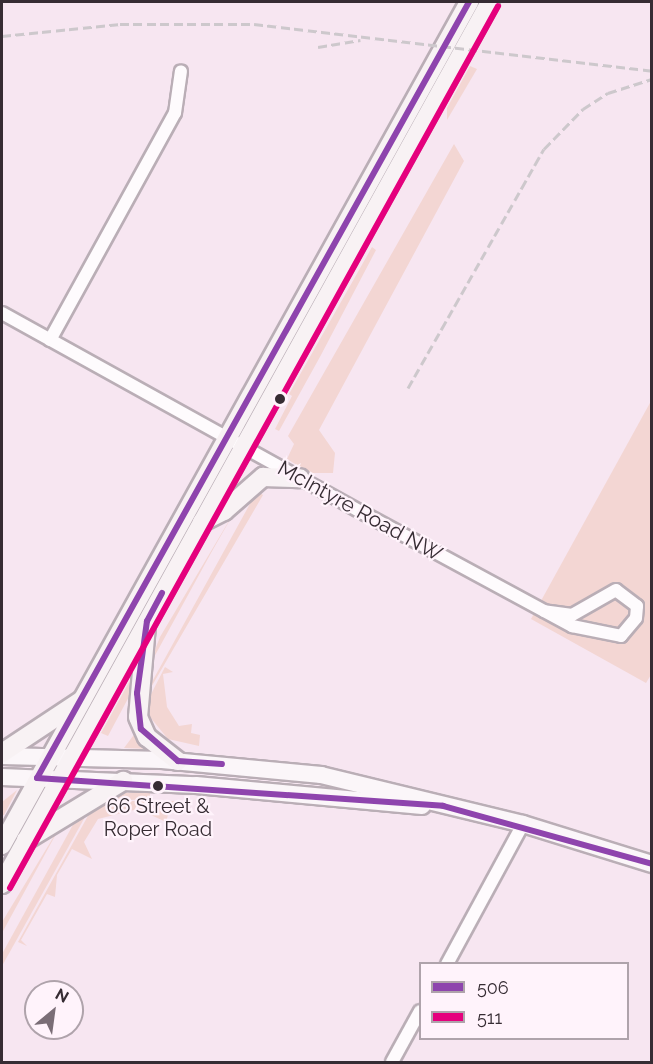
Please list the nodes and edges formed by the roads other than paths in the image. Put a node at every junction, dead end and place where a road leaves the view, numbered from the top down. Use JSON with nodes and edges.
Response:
{"nodes":[{"id":1,"x":469,"y":2,"type":"edge"},
{"id":2,"x":490,"y":2,"type":"edge"},
{"id":3,"x":181,"y":70,"type":"dead end"},
{"id":4,"x":2,"y":314,"type":"edge"},
{"id":5,"x":50,"y":340,"type":"junction"},
{"id":6,"x":235,"y":442,"type":"junction"},
{"id":7,"x":300,"y":478,"type":"junction"},
{"id":8,"x":202,"y":522,"type":"junction"},
{"id":9,"x":544,"y":611,"type":"junction"},
{"id":10,"x":147,"y":621,"type":"junction"},
{"id":11,"x":82,"y":700,"type":"junction"},
{"id":12,"x":2,"y":754,"type":"edge"},
{"id":13,"x":49,"y":756,"type":"junction"},
{"id":14,"x":71,"y":756,"type":"junction"},
{"id":15,"x":178,"y":761,"type":"junction"},
{"id":16,"x":2,"y":777,"type":"edge"},
{"id":17,"x":37,"y":778,"type":"junction"},
{"id":18,"x":59,"y":779,"type":"junction"},
{"id":19,"x":123,"y":781,"type":"junction"},
{"id":20,"x":443,"y":806,"type":"junction"},
{"id":21,"x":524,"y":824,"type":"junction"},
{"id":22,"x":26,"y":840,"type":"junction"},
{"id":23,"x":2,"y":845,"type":"edge"},
{"id":24,"x":651,"y":864,"type":"edge"},
{"id":25,"x":2,"y":884,"type":"edge"},
{"id":26,"x":448,"y":962,"type":"edge"},
{"id":27,"x":419,"y":1013,"type":"edge"},
{"id":28,"x":392,"y":1062,"type":"edge"}],
"edges":[{"from":1,"to":6,"type":"main road"},
{"from":2,"to":6,"type":"main road"},
{"from":3,"to":5,"type":"street"},
{"from":4,"to":5,"type":"street","name":"McIntyre Road NW"},
{"from":5,"to":6,"type":"street","name":"McIntyre Road NW"},
{"from":6,"to":7,"type":"street","name":"McIntyre Road NW"},
{"from":6,"to":8,"type":"main road"},
{"from":6,"to":11,"type":"main road"},
{"from":7,"to":8,"type":"main road"},
{"from":7,"to":9,"type":"street","name":"McIntyre Road NW"},
{"from":8,"to":10,"type":"main road"},
{"from":9,"to":9,"type":"street","name":"McIntyre Road NW"},
{"from":10,"to":14,"type":"main road"},
{"from":10,"to":15,"type":"main road"},
{"from":11,"to":12,"type":"main road"},
{"from":11,"to":13,"type":"main road"},
{"from":12,"to":13,"type":"main road"},
{"from":13,"to":14,"type":"main road"},
{"from":13,"to":17,"type":"main road"},
{"from":14,"to":15,"type":"main road"},
{"from":14,"to":18,"type":"main road"},
{"from":15,"to":20,"type":"main road"},
{"from":16,"to":17,"type":"main road"},
{"from":17,"to":18,"type":"main road"},
{"from":17,"to":23,"type":"main road"},
{"from":18,"to":19,"type":"main road"},
{"from":18,"to":22,"type":"main road"},
{"from":19,"to":20,"type":"main road"},
{"from":19,"to":22,"type":"main road"},
{"from":20,"to":21,"type":"main road"},
{"from":21,"to":24,"type":"main road"},
{"from":21,"to":26,"type":"street"},
{"from":22,"to":25,"type":"main road"},
{"from":27,"to":28,"type":"street"}]}
